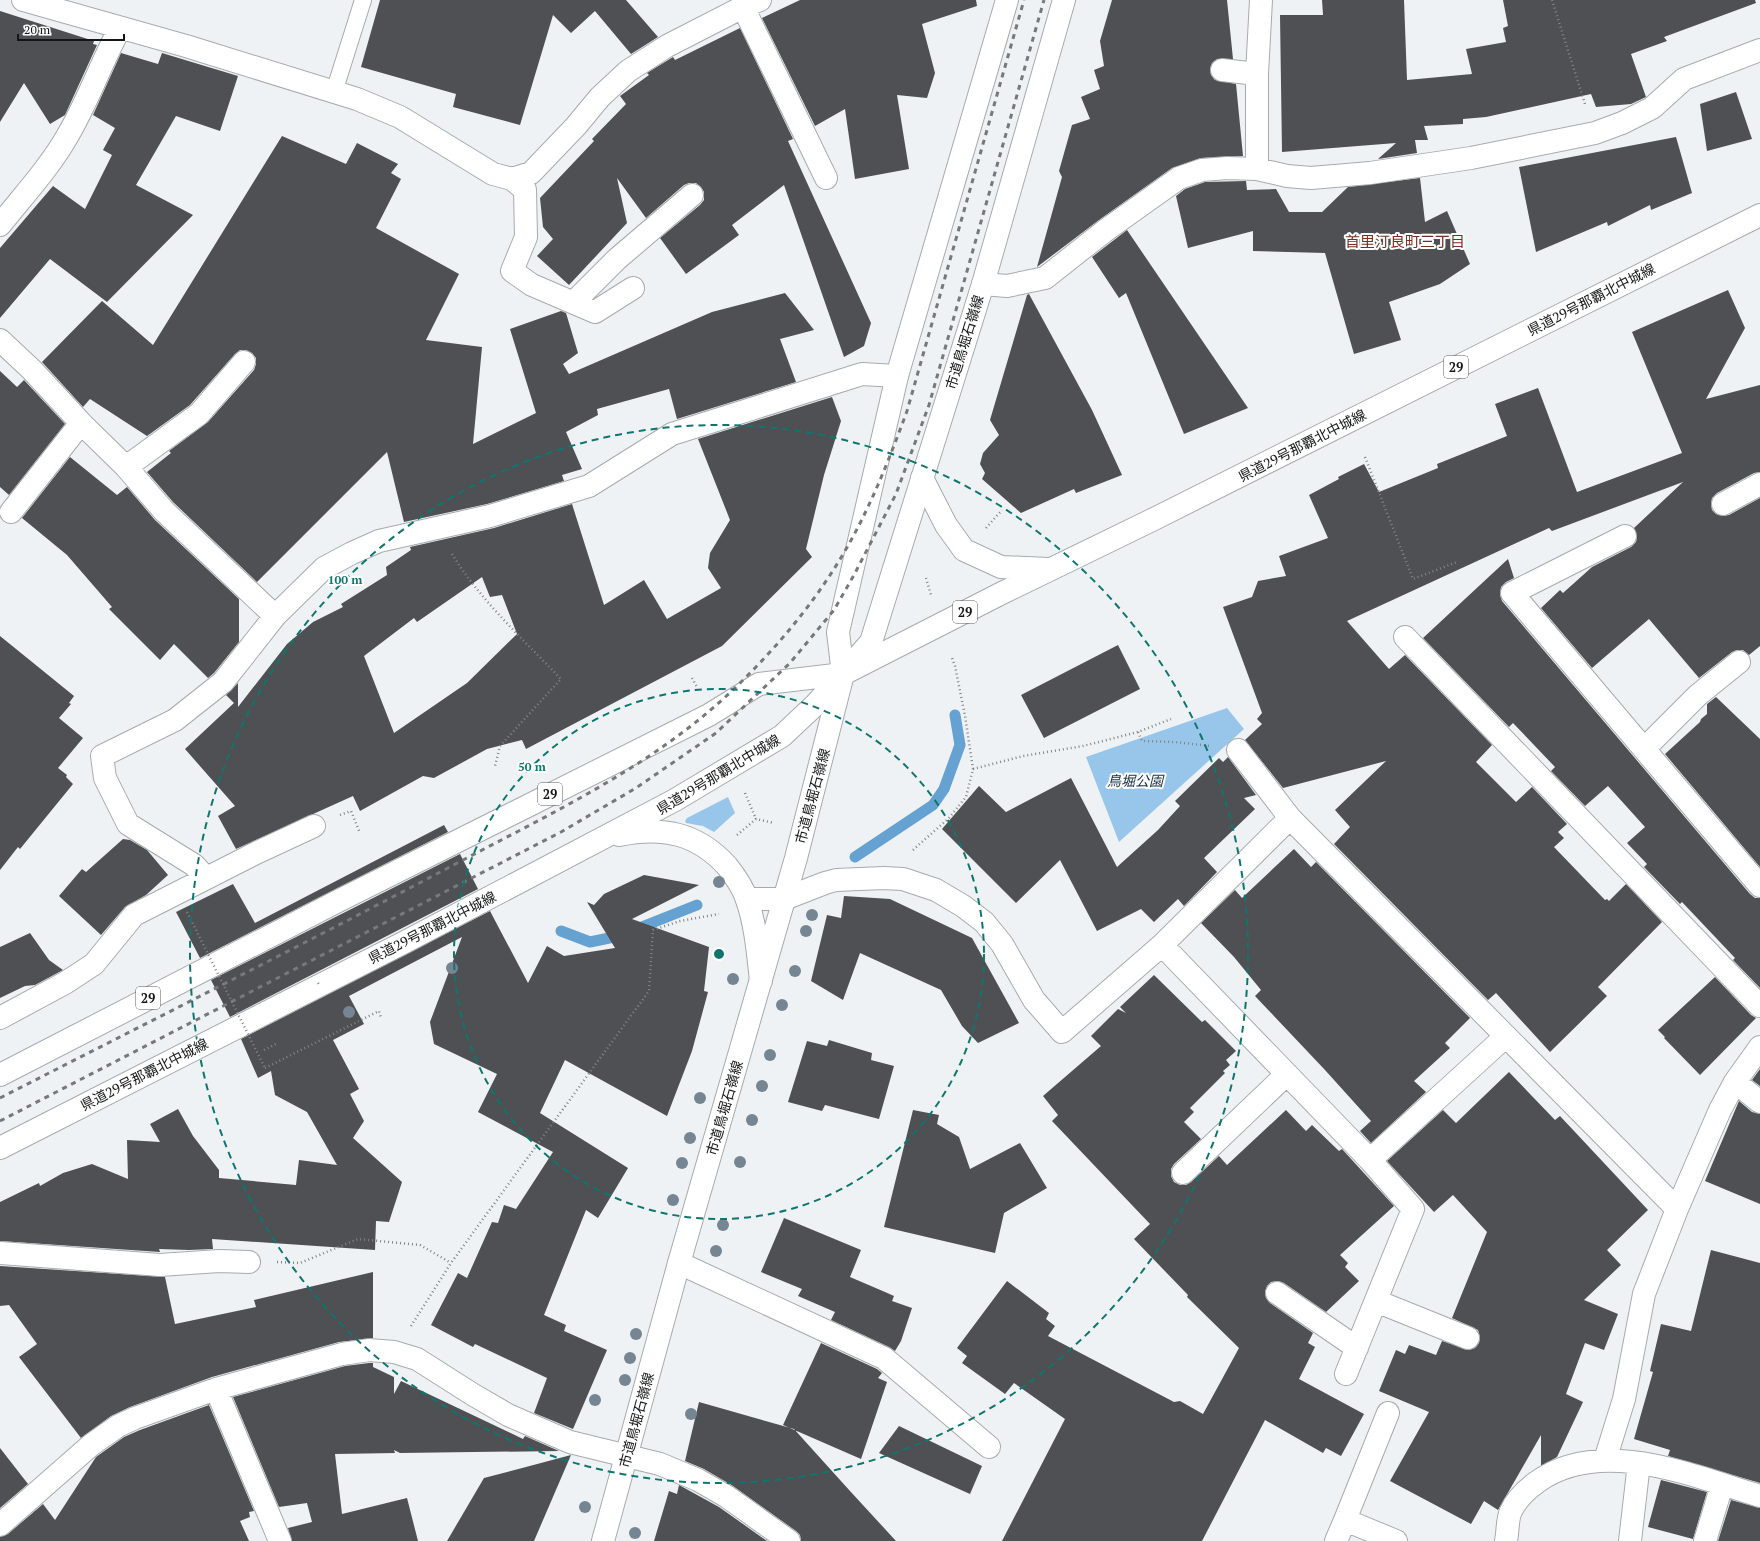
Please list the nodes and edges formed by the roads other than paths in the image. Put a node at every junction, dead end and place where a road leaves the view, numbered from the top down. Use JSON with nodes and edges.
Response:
{"nodes":[{"id":1,"x":23,"y":0,"type":"edge"},
{"id":2,"x":363,"y":0,"type":"edge"},
{"id":3,"x":1007,"y":0,"type":"edge"},
{"id":4,"x":1064,"y":0,"type":"edge"},
{"id":5,"x":1261,"y":0,"type":"edge"},
{"id":6,"x":752,"y":3,"type":"edge"},
{"id":7,"x":120,"y":28,"type":"junction"},
{"id":8,"x":1760,"y":50,"type":"edge"},
{"id":9,"x":1222,"y":70,"type":"dead end"},
{"id":10,"x":1257,"y":74,"type":"junction"},
{"id":11,"x":334,"y":92,"type":"junction"},
{"id":12,"x":1257,"y":169,"type":"junction"},
{"id":13,"x":826,"y":178,"type":"dead end"},
{"id":14,"x":512,"y":179,"type":"junction"},
{"id":15,"x":692,"y":195,"type":"dead end"},
{"id":16,"x":1760,"y":215,"type":"edge"},
{"id":17,"x":0,"y":225,"type":"edge"},
{"id":18,"x":982,"y":284,"type":"junction"},
{"id":19,"x":633,"y":288,"type":"dead end"},
{"id":20,"x":574,"y":302,"type":"junction"},
{"id":21,"x":0,"y":340,"type":"edge"},
{"id":22,"x":244,"y":362,"type":"dead end"},
{"id":23,"x":897,"y":376,"type":"junction"},
{"id":24,"x":81,"y":423,"type":"junction"},
{"id":25,"x":126,"y":467,"type":"junction"},
{"id":26,"x":922,"y":478,"type":"junction"},
{"id":27,"x":1760,"y":484,"type":"edge"},
{"id":28,"x":1723,"y":504,"type":"dead end"},
{"id":29,"x":11,"y":512,"type":"dead end"},
{"id":30,"x":1625,"y":536,"type":"dead end"},
{"id":31,"x":1050,"y":569,"type":"junction"},
{"id":32,"x":275,"y":616,"type":"junction"},
{"id":33,"x":1405,"y":637,"type":"dead end"},
{"id":34,"x":1739,"y":662,"type":"dead end"},
{"id":35,"x":843,"y":674,"type":"junction"},
{"id":36,"x":1644,"y":749,"type":"junction"},
{"id":37,"x":1238,"y":750,"type":"road end"},
{"id":38,"x":1290,"y":818,"type":"junction"},
{"id":39,"x":314,"y":826,"type":"dead end"},
{"id":40,"x":598,"y":840,"type":"junction"},
{"id":41,"x":206,"y":878,"type":"junction"},
{"id":42,"x":1760,"y":886,"type":"edge"},
{"id":43,"x":747,"y":899,"type":"junction"},
{"id":44,"x":784,"y":899,"type":"junction"},
{"id":45,"x":1162,"y":945,"type":"junction"},
{"id":46,"x":761,"y":981,"type":"junction"},
{"id":47,"x":1760,"y":1006,"type":"edge"},
{"id":48,"x":0,"y":1018,"type":"edge"},
{"id":49,"x":1505,"y":1036,"type":"junction"},
{"id":50,"x":1760,"y":1047,"type":"edge"},
{"id":51,"x":1287,"y":1074,"type":"junction"},
{"id":52,"x":0,"y":1075,"type":"edge"},
{"id":53,"x":1735,"y":1082,"type":"junction"},
{"id":54,"x":1760,"y":1102,"type":"edge"},
{"id":55,"x":0,"y":1148,"type":"edge"},
{"id":56,"x":1370,"y":1160,"type":"junction"},
{"id":57,"x":1183,"y":1173,"type":"dead end"},
{"id":58,"x":1677,"y":1209,"type":"junction"},
{"id":59,"x":0,"y":1253,"type":"edge"},
{"id":60,"x":249,"y":1262,"type":"road end"},
{"id":61,"x":679,"y":1263,"type":"junction"},
{"id":62,"x":1277,"y":1293,"type":"dead end"},
{"id":63,"x":1376,"y":1301,"type":"junction"},
{"id":64,"x":1468,"y":1338,"type":"dead end"},
{"id":65,"x":1357,"y":1348,"type":"junction"},
{"id":66,"x":1346,"y":1374,"type":"dead end"},
{"id":67,"x":216,"y":1389,"type":"junction"},
{"id":68,"x":1388,"y":1413,"type":"dead end"},
{"id":69,"x":989,"y":1447,"type":"dead end"},
{"id":70,"x":626,"y":1455,"type":"junction"},
{"id":71,"x":1605,"y":1460,"type":"junction"},
{"id":72,"x":1639,"y":1463,"type":"junction"},
{"id":73,"x":1722,"y":1485,"type":"junction"},
{"id":74,"x":1760,"y":1496,"type":"edge"},
{"id":75,"x":1345,"y":1520,"type":"junction"},
{"id":76,"x":0,"y":1525,"type":"edge"},
{"id":77,"x":280,"y":1541,"type":"edge"},
{"id":78,"x":602,"y":1541,"type":"edge"},
{"id":79,"x":789,"y":1541,"type":"edge"},
{"id":80,"x":1336,"y":1541,"type":"edge"},
{"id":81,"x":1396,"y":1541,"type":"edge"},
{"id":82,"x":1506,"y":1541,"type":"edge"},
{"id":83,"x":1630,"y":1541,"type":"edge"},
{"id":84,"x":1705,"y":1541,"type":"edge"}],
"edges":[{"from":1,"to":7,"type":"street"},
{"from":2,"to":11,"type":"lane"},
{"from":3,"to":23,"type":"street","name":"市道鳥堀石嶺線"},
{"from":4,"to":18,"type":"street","name":"市道鳥堀石嶺線"},
{"from":5,"to":10,"type":"street"},
{"from":6,"to":13,"type":"street"},
{"from":6,"to":14,"type":"street"},
{"from":7,"to":11,"type":"street"},
{"from":7,"to":17,"type":"street"},
{"from":8,"to":12,"type":"street"},
{"from":9,"to":10,"type":"street"},
{"from":10,"to":12,"type":"street"},
{"from":11,"to":14,"type":"street"},
{"from":12,"to":18,"type":"street"},
{"from":14,"to":20,"type":"street"},
{"from":15,"to":20,"type":"street"},
{"from":16,"to":31,"type":"street","name":"県道29号那覇北中城線","number":"29"},
{"from":18,"to":26,"type":"street","name":"市道鳥堀石嶺線"},
{"from":19,"to":20,"type":"street"},
{"from":21,"to":24,"type":"street"},
{"from":22,"to":25,"type":"street"},
{"from":23,"to":32,"type":"street"},
{"from":23,"to":35,"type":"street","name":"市道鳥堀石嶺線"},
{"from":24,"to":25,"type":"street"},
{"from":24,"to":29,"type":"street"},
{"from":25,"to":32,"type":"street"},
{"from":26,"to":31,"type":"street"},
{"from":26,"to":35,"type":"street","name":"市道鳥堀石嶺線"},
{"from":27,"to":28,"type":"street"},
{"from":30,"to":36,"type":"street"},
{"from":31,"to":35,"type":"street","name":"県道29号那覇北中城線","number":"29"},
{"from":32,"to":41,"type":"street"},
{"from":33,"to":47,"type":"street"},
{"from":34,"to":36,"type":"street"},
{"from":35,"to":40,"type":"street","name":"県道29号那覇北中城線","number":"29"},
{"from":35,"to":44,"type":"street","name":"市道鳥堀石嶺線"},
{"from":35,"to":52,"type":"street","name":"県道29号那覇北中城線","number":"29"},
{"from":36,"to":42,"type":"street"},
{"from":37,"to":38,"type":"street"},
{"from":38,"to":45,"type":"street"},
{"from":38,"to":49,"type":"street"},
{"from":39,"to":41,"type":"street"},
{"from":40,"to":43,"type":"street"},
{"from":40,"to":55,"type":"street","name":"県道29号那覇北中城線","number":"29"},
{"from":41,"to":48,"type":"street"},
{"from":43,"to":44,"type":"street"},
{"from":43,"to":46,"type":"street"},
{"from":44,"to":45,"type":"street"},
{"from":44,"to":46,"type":"street","name":"市道鳥堀石嶺線"},
{"from":45,"to":51,"type":"street"},
{"from":46,"to":61,"type":"street","name":"市道鳥堀石嶺線"},
{"from":49,"to":56,"type":"street"},
{"from":49,"to":58,"type":"street"},
{"from":50,"to":53,"type":"street"},
{"from":51,"to":56,"type":"street"},
{"from":51,"to":57,"type":"street"},
{"from":53,"to":54,"type":"street"},
{"from":53,"to":58,"type":"street"},
{"from":56,"to":63,"type":"street"},
{"from":58,"to":71,"type":"street"},
{"from":59,"to":60,"type":"street"},
{"from":61,"to":69,"type":"street"},
{"from":61,"to":70,"type":"street","name":"市道鳥堀石嶺線"},
{"from":62,"to":65,"type":"street"},
{"from":63,"to":64,"type":"street"},
{"from":63,"to":65,"type":"street"},
{"from":65,"to":66,"type":"street"},
{"from":67,"to":70,"type":"street"},
{"from":67,"to":76,"type":"street"},
{"from":67,"to":77,"type":"street"},
{"from":68,"to":75,"type":"street"},
{"from":70,"to":78,"type":"street","name":"市道鳥堀石嶺線"},
{"from":70,"to":79,"type":"street"},
{"from":71,"to":72,"type":"street"},
{"from":71,"to":82,"type":"street"},
{"from":72,"to":73,"type":"street"},
{"from":72,"to":83,"type":"street"},
{"from":73,"to":74,"type":"street"},
{"from":73,"to":84,"type":"street"},
{"from":75,"to":80,"type":"street"},
{"from":75,"to":81,"type":"street"}]}
